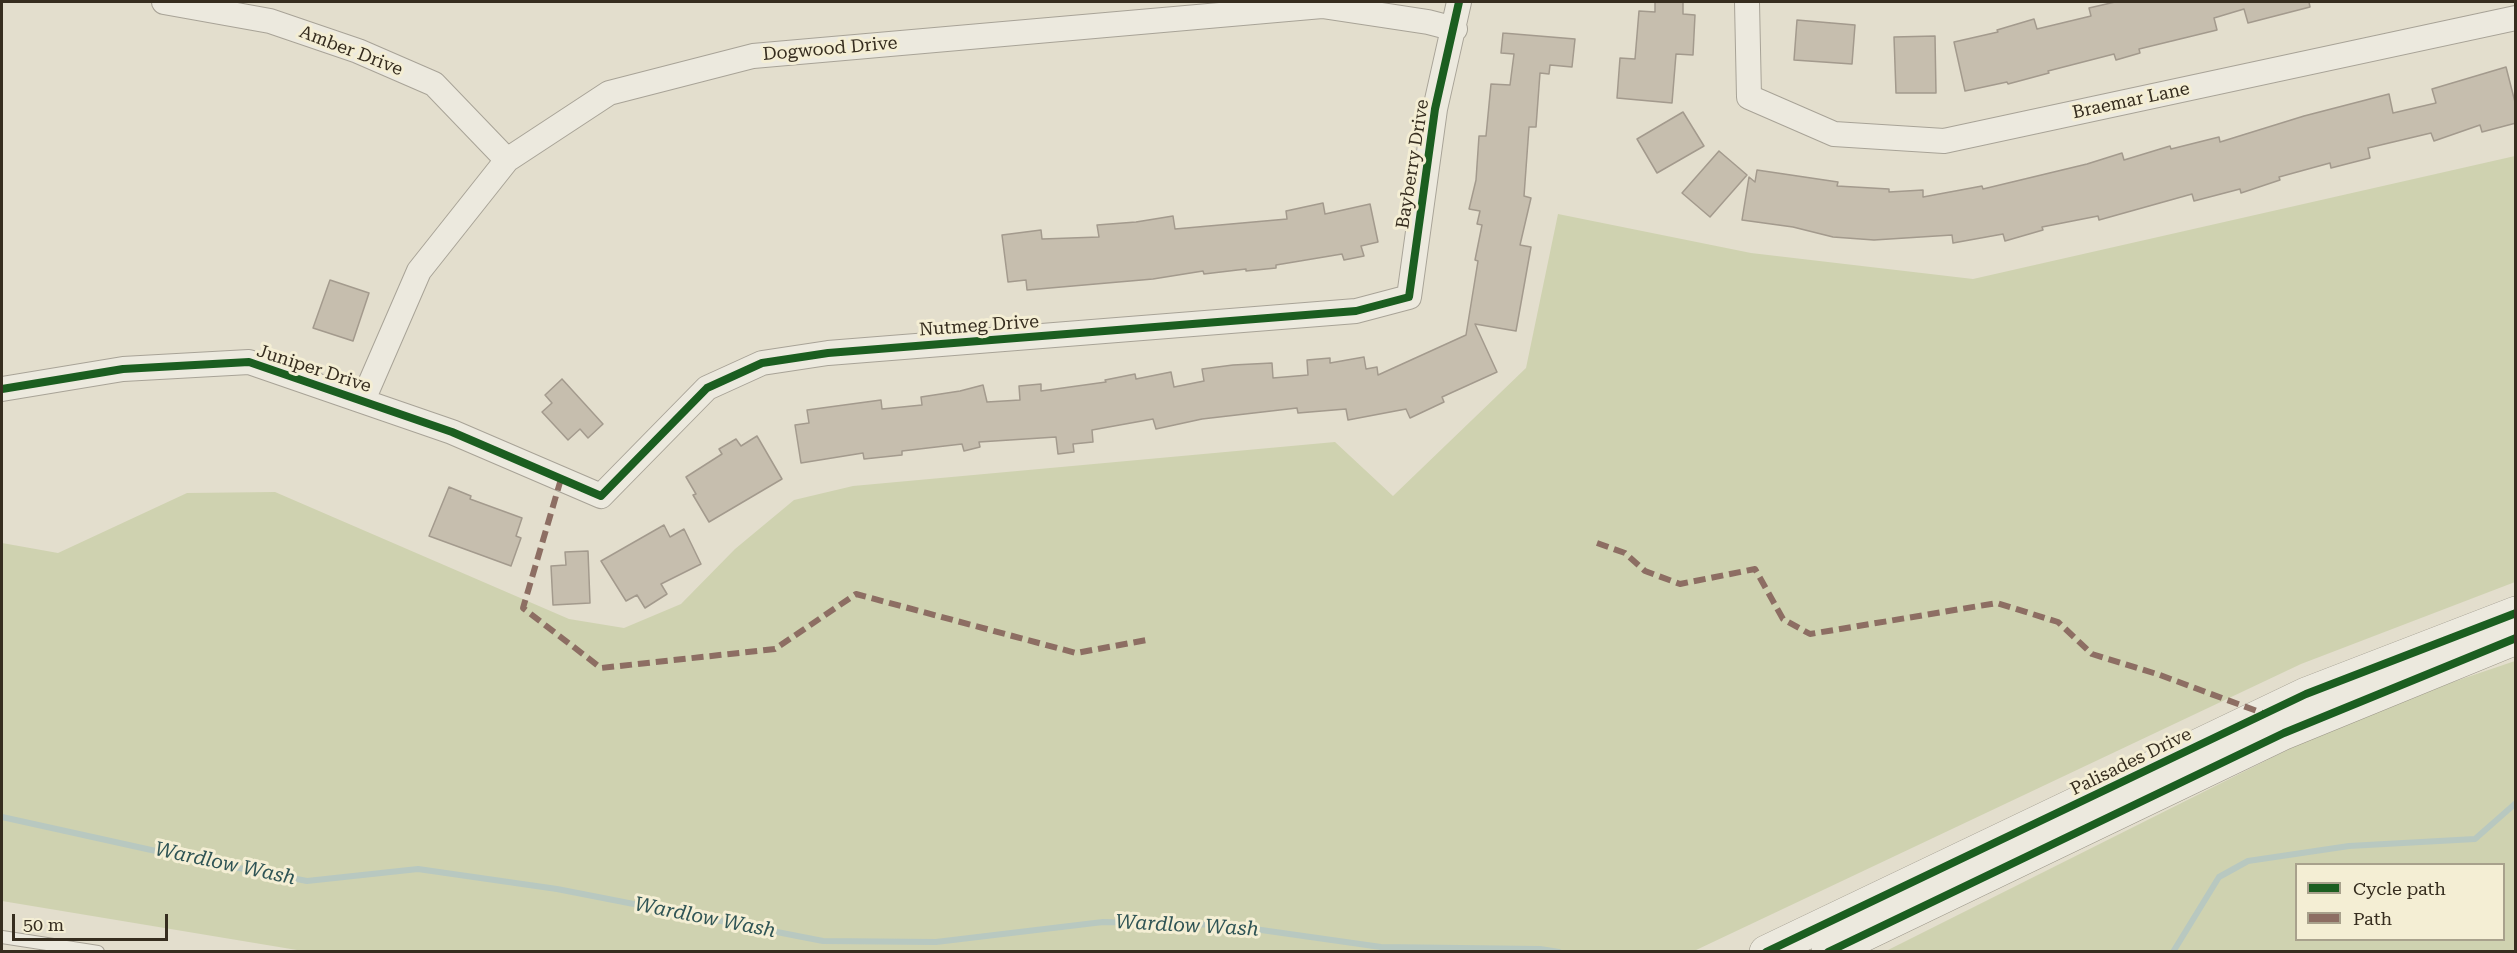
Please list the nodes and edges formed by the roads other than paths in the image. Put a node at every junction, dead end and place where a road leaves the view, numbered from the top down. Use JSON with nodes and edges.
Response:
{"nodes":[{"id":1,"x":164,"y":2,"type":"edge"},
{"id":2,"x":1460,"y":2,"type":"edge"},
{"id":3,"x":1747,"y":2,"type":"edge"},
{"id":4,"x":2516,"y":18,"type":"edge"},
{"id":5,"x":1455,"y":29,"type":"junction"},
{"id":6,"x":507,"y":160,"type":"junction"},
{"id":7,"x":1409,"y":297,"type":"joint"},
{"id":8,"x":2,"y":389,"type":"edge"},
{"id":9,"x":363,"y":400,"type":"junction"},
{"id":10,"x":601,"y":496,"type":"joint"},
{"id":11,"x":2516,"y":613,"type":"edge"},
{"id":12,"x":2516,"y":638,"type":"edge"},
{"id":13,"x":2,"y":937,"type":"edge"},
{"id":14,"x":98,"y":951,"type":"edge"},
{"id":15,"x":1766,"y":951,"type":"edge"},
{"id":16,"x":1828,"y":951,"type":"edge"}],
"edges":[{"from":1,"to":6,"type":"street","name":"Amber Drive"},
{"from":2,"to":5,"type":"street","name":"Bayberry Drive"},
{"from":3,"to":4,"type":"street","name":"Braemar Lane"},
{"from":5,"to":6,"type":"street","name":"Dogwood Drive"},
{"from":5,"to":7,"type":"street","name":"Bayberry Drive"},
{"from":6,"to":9,"type":"street","name":"Dogwood Drive"},
{"from":7,"to":10,"type":"street","name":"Nutmeg Drive"},
{"from":8,"to":9,"type":"street","name":"Juniper Drive"},
{"from":9,"to":10,"type":"street","name":"Juniper Drive"},
{"from":11,"to":15,"type":"street","name":"Palisades Drive"},
{"from":12,"to":16,"type":"street"},
{"from":13,"to":14,"type":"lane"}]}
